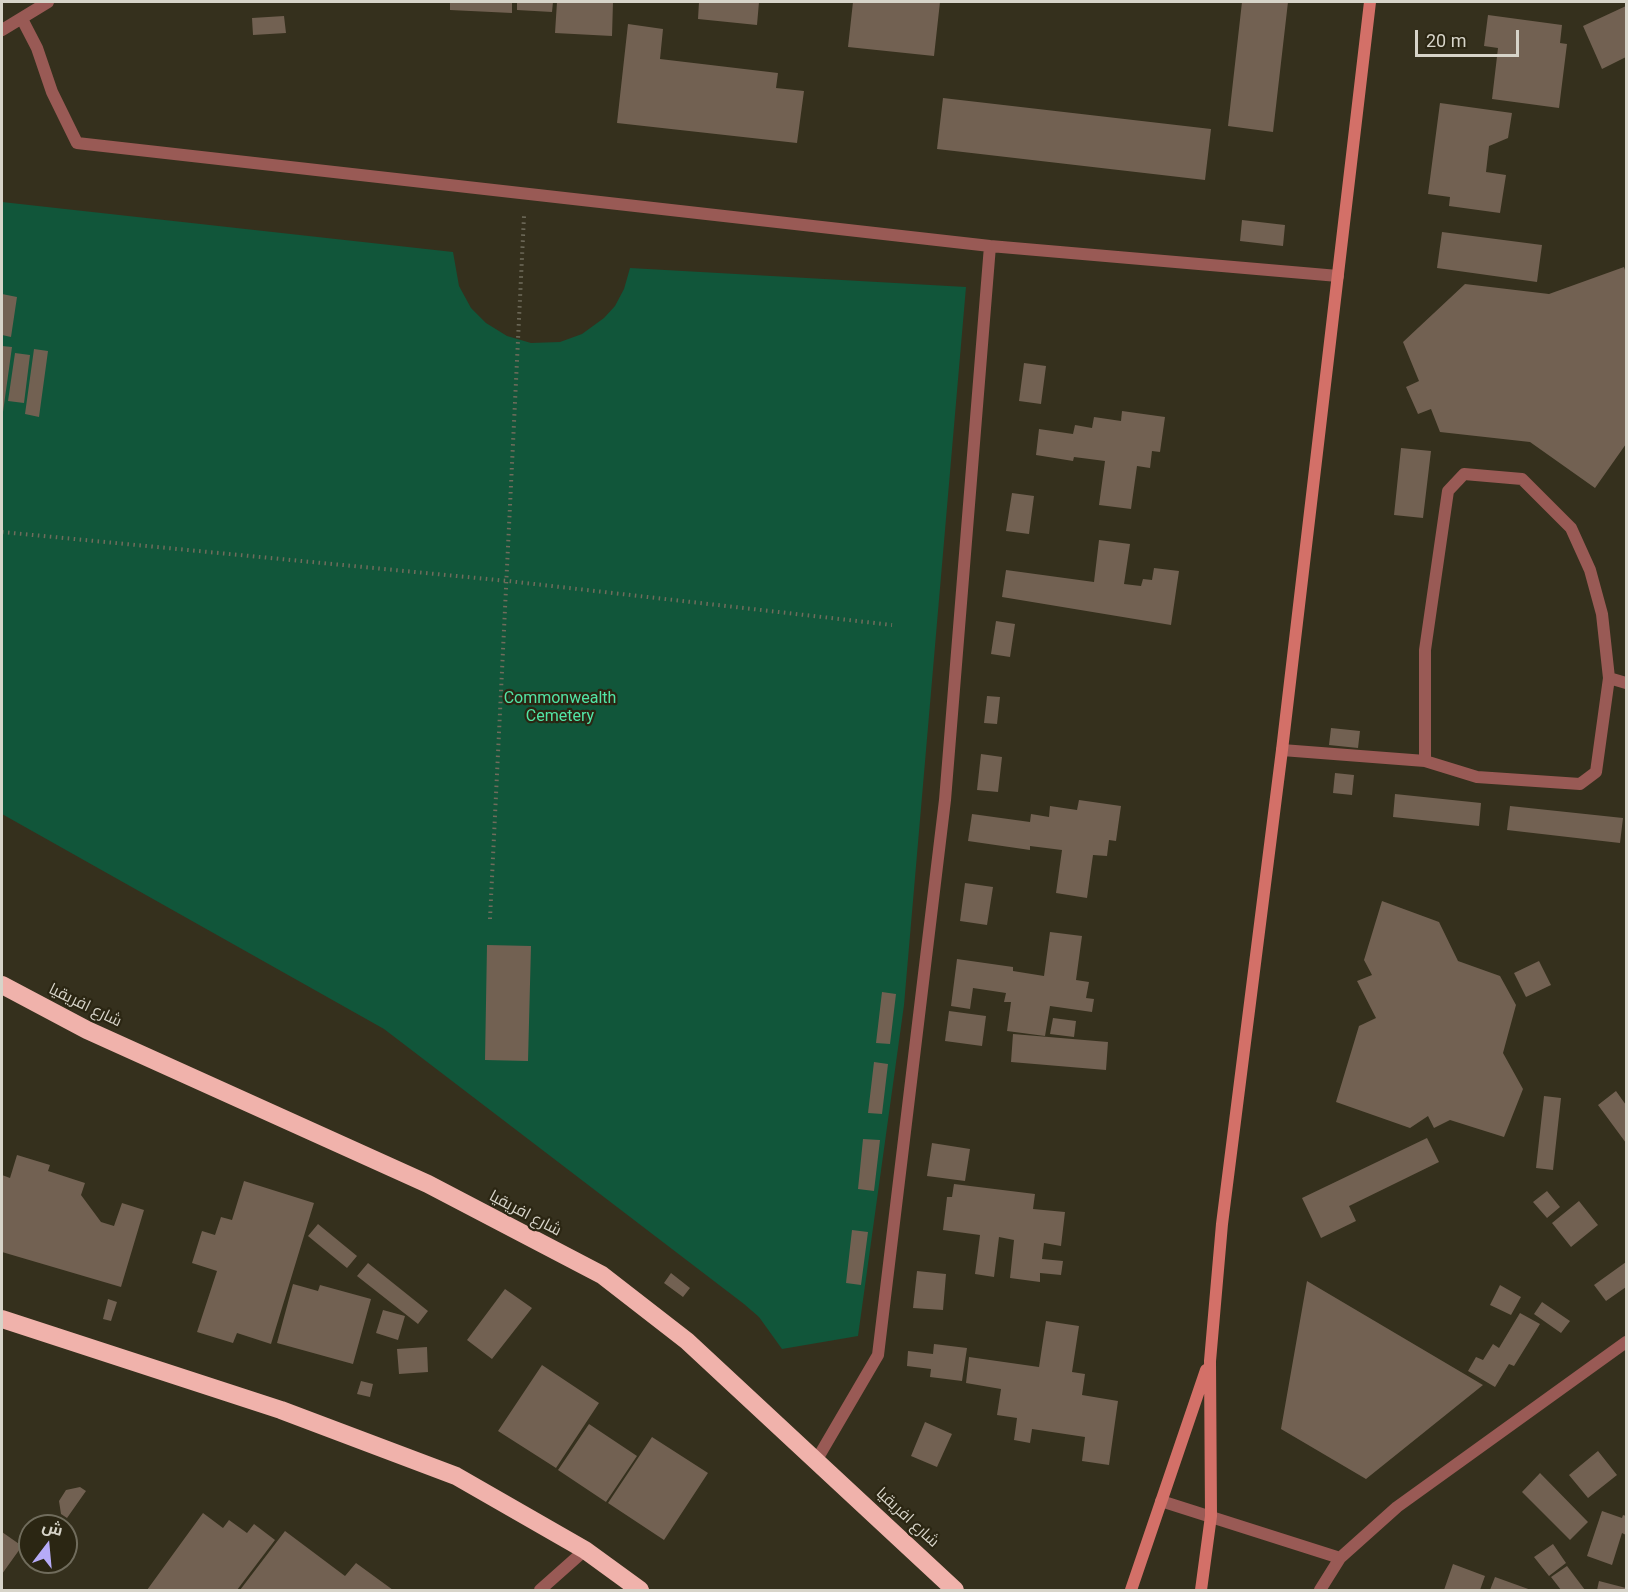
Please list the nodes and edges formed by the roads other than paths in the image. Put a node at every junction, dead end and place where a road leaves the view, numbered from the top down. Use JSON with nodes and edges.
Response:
{"nodes":[{"id":1,"x":48,"y":2,"type":"edge"},
{"id":2,"x":1370,"y":2,"type":"edge"},
{"id":3,"x":22,"y":19,"type":"junction"},
{"id":4,"x":2,"y":30,"type":"edge"},
{"id":5,"x":990,"y":246,"type":"junction"},
{"id":6,"x":1338,"y":276,"type":"junction"},
{"id":7,"x":1610,"y":678,"type":"junction"},
{"id":8,"x":1626,"y":683,"type":"edge"},
{"id":9,"x":1282,"y":750,"type":"junction"},
{"id":10,"x":1425,"y":761,"type":"junction"},
{"id":11,"x":2,"y":986,"type":"edge"},
{"id":12,"x":2,"y":1319,"type":"edge"},
{"id":13,"x":1626,"y":1342,"type":"edge"},
{"id":14,"x":1210,"y":1361,"type":"junction"},
{"id":15,"x":816,"y":1461,"type":"junction"},
{"id":16,"x":1161,"y":1500,"type":"junction"},
{"id":17,"x":1211,"y":1516,"type":"junction"},
{"id":18,"x":585,"y":1550,"type":"junction"},
{"id":19,"x":1340,"y":1558,"type":"junction"},
{"id":20,"x":540,"y":1590,"type":"edge"},
{"id":21,"x":640,"y":1590,"type":"edge"},
{"id":22,"x":955,"y":1590,"type":"edge"},
{"id":23,"x":1131,"y":1590,"type":"edge"},
{"id":24,"x":1201,"y":1590,"type":"edge"},
{"id":25,"x":1320,"y":1590,"type":"edge"}],
"edges":[{"from":1,"to":3,"type":"street"},
{"from":2,"to":6,"type":"main road"},
{"from":3,"to":4,"type":"street"},
{"from":3,"to":5,"type":"street"},
{"from":5,"to":6,"type":"street"},
{"from":5,"to":15,"type":"street"},
{"from":6,"to":9,"type":"main road"},
{"from":7,"to":8,"type":"street"},
{"from":7,"to":10,"type":"street"},
{"from":7,"to":10,"type":"street"},
{"from":9,"to":10,"type":"street"},
{"from":9,"to":14,"type":"main road"},
{"from":11,"to":15,"type":"highway","name":"شارع افريقيا"},
{"from":12,"to":18,"type":"highway"},
{"from":13,"to":19,"type":"street"},
{"from":14,"to":16,"type":"main road"},
{"from":14,"to":17,"type":"main road"},
{"from":15,"to":22,"type":"highway","name":"شارع افريقيا"},
{"from":16,"to":17,"type":"street"},
{"from":16,"to":23,"type":"main road"},
{"from":17,"to":19,"type":"street"},
{"from":17,"to":24,"type":"main road"},
{"from":18,"to":20,"type":"street"},
{"from":18,"to":21,"type":"highway"},
{"from":19,"to":25,"type":"street"}]}
